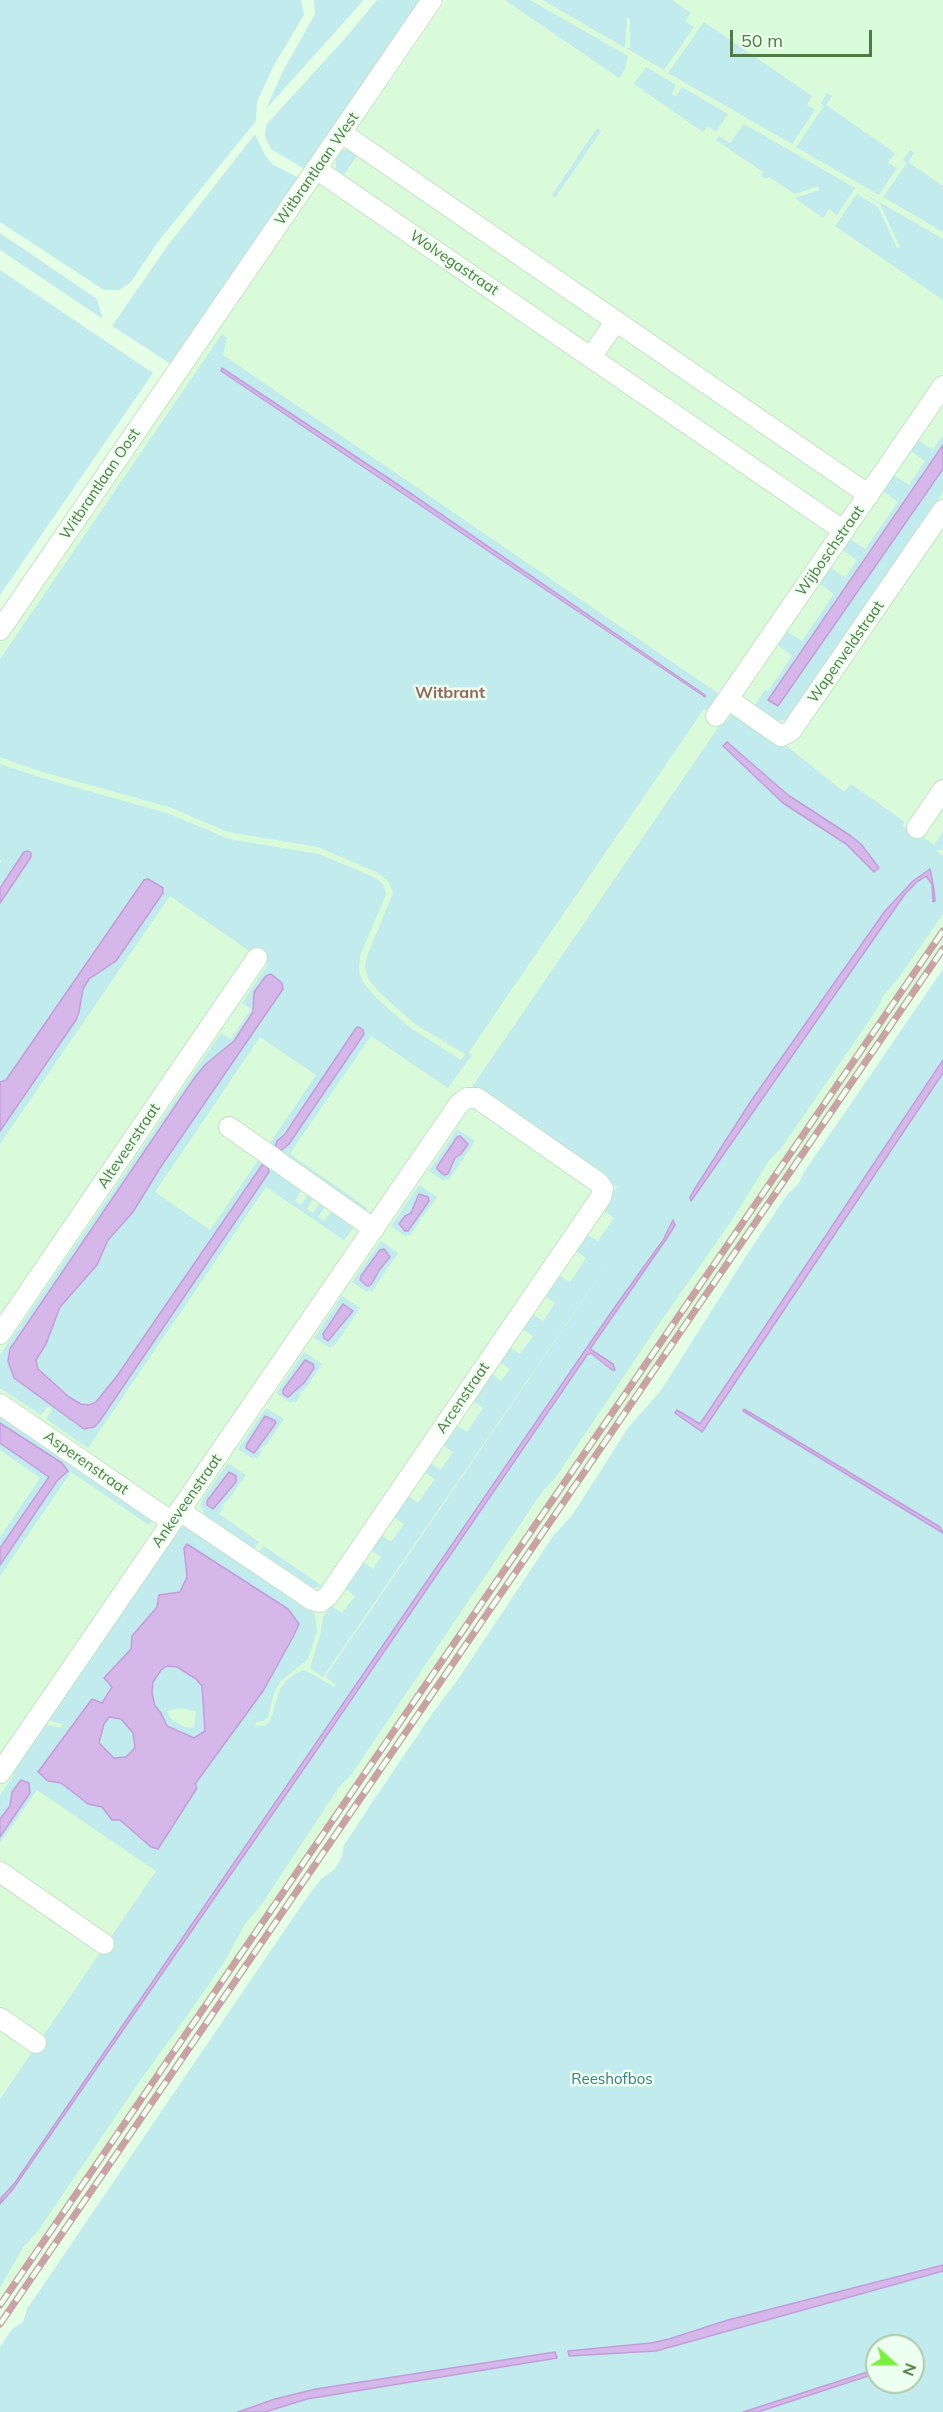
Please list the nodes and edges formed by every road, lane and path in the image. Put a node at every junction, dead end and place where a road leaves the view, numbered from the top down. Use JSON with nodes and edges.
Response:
{"nodes":[{"id":1,"x":432,"y":0,"type":"edge"},
{"id":2,"x":342,"y":134,"type":"junction"},
{"id":3,"x":316,"y":169,"type":"junction"},
{"id":4,"x":616,"y":321,"type":"junction"},
{"id":5,"x":200,"y":338,"type":"joint"},
{"id":6,"x":591,"y":357,"type":"junction"},
{"id":7,"x":943,"y":386,"type":"edge"},
{"id":8,"x":869,"y":495,"type":"junction"},
{"id":9,"x":943,"y":510,"type":"edge"},
{"id":10,"x":844,"y":531,"type":"junction"},
{"id":11,"x":0,"y":630,"type":"edge"},
{"id":12,"x":728,"y":699,"type":"junction"},
{"id":13,"x":716,"y":716,"type":"dead end"},
{"id":14,"x":943,"y":790,"type":"edge"},
{"id":15,"x":917,"y":828,"type":"dead end"},
{"id":16,"x":257,"y":958,"type":"dead end"},
{"id":17,"x":466,"y":1098,"type":"joint"},
{"id":18,"x":229,"y":1127,"type":"dead end"},
{"id":19,"x":374,"y":1229,"type":"junction"},
{"id":20,"x":0,"y":1334,"type":"edge"},
{"id":21,"x":0,"y":1404,"type":"edge"},
{"id":22,"x":176,"y":1517,"type":"junction"},
{"id":23,"x":0,"y":1773,"type":"edge"},
{"id":24,"x":0,"y":1872,"type":"edge"},
{"id":25,"x":104,"y":1944,"type":"dead end"},
{"id":26,"x":0,"y":2018,"type":"edge"},
{"id":27,"x":36,"y":2043,"type":"dead end"}],
"edges":[{"from":1,"to":2,"type":"street","name":"Witbrantlaan West"},
{"from":2,"to":3,"type":"street","name":"Witbrantlaan West"},
{"from":2,"to":4,"type":"street"},
{"from":3,"to":5,"type":"street","name":"Witbrantlaan West"},
{"from":3,"to":6,"type":"street","name":"Wolvegastraat"},
{"from":4,"to":6,"type":"street"},
{"from":4,"to":8,"type":"street"},
{"from":5,"to":11,"type":"street","name":"Witbrantlaan Oost"},
{"from":6,"to":10,"type":"street","name":"Wolvegastraat"},
{"from":7,"to":8,"type":"street","name":"Wijboschstraat"},
{"from":8,"to":10,"type":"street","name":"Wijboschstraat"},
{"from":9,"to":12,"type":"street","name":"Wapenveldstraat"},
{"from":10,"to":12,"type":"street","name":"Wijboschstraat"},
{"from":12,"to":13,"type":"street","name":"Wijboschstraat"},
{"from":14,"to":15,"type":"street"},
{"from":16,"to":20,"type":"street","name":"Alteveerstraat"},
{"from":17,"to":19,"type":"street","name":"Ankeveenstraat"},
{"from":17,"to":22,"type":"street","name":"Arcenstraat"},
{"from":18,"to":19,"type":"street"},
{"from":19,"to":22,"type":"street","name":"Ankeveenstraat"},
{"from":21,"to":22,"type":"street","name":"Asperenstraat"},
{"from":22,"to":23,"type":"street","name":"Ankeveenstraat"},
{"from":24,"to":25,"type":"street"},
{"from":26,"to":27,"type":"street"}]}
